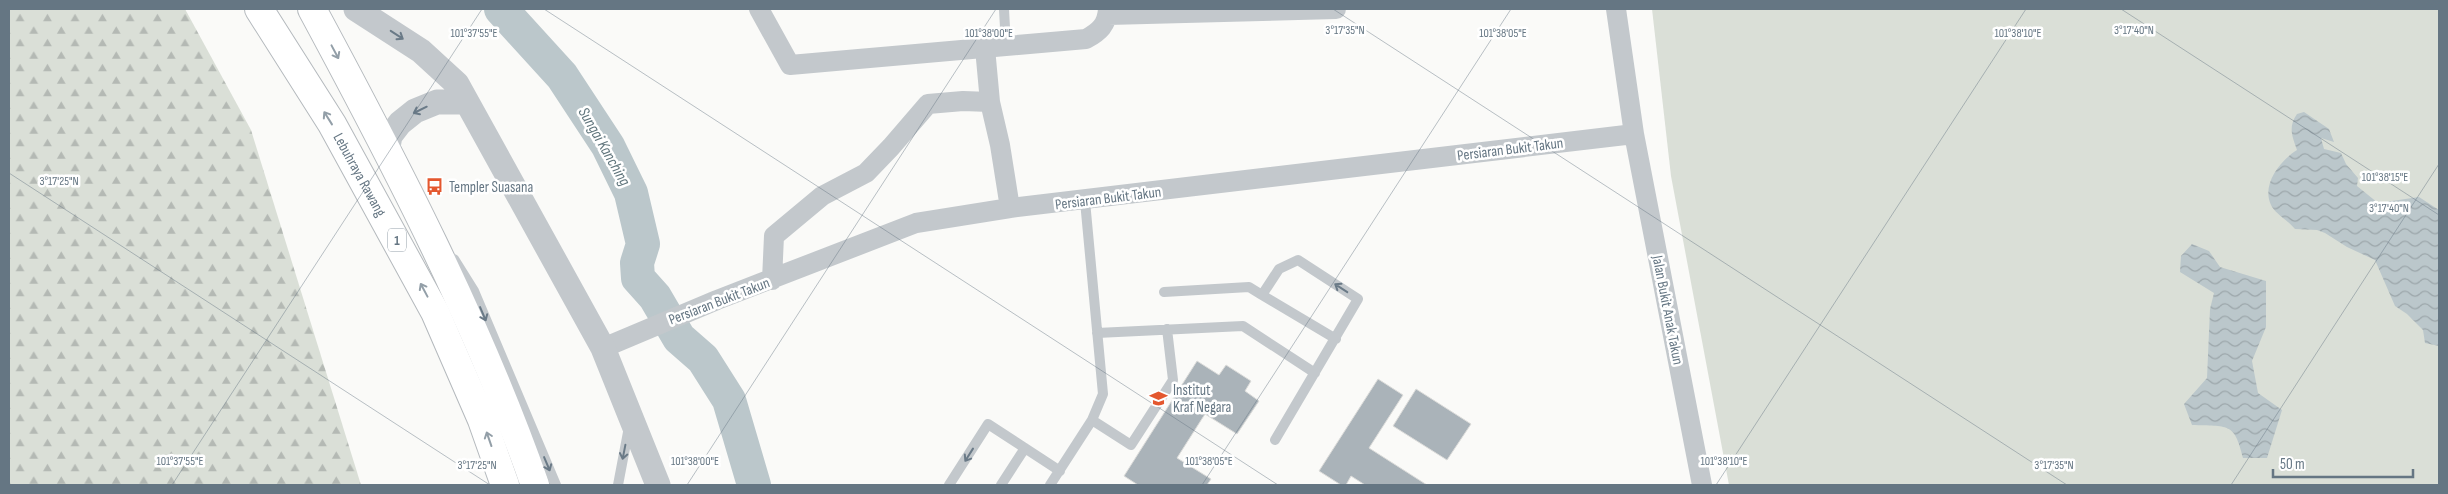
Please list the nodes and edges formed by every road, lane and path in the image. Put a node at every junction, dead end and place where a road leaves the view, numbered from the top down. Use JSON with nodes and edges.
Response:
{"nodes":[{"id":1,"x":259,"y":9,"type":"edge"},
{"id":2,"x":312,"y":9,"type":"edge"},
{"id":3,"x":356,"y":9,"type":"edge"},
{"id":4,"x":760,"y":9,"type":"edge"},
{"id":5,"x":1004,"y":9,"type":"edge"},
{"id":6,"x":1308,"y":9,"type":"edge"},
{"id":7,"x":1336,"y":9,"type":"edge"},
{"id":8,"x":1616,"y":9,"type":"edge"},
{"id":9,"x":1108,"y":12,"type":"edge"},
{"id":10,"x":1006,"y":46,"type":"junction"},
{"id":11,"x":985,"y":48,"type":"junction"},
{"id":12,"x":467,"y":102,"type":"junction"},
{"id":13,"x":990,"y":102,"type":"junction"},
{"id":14,"x":1634,"y":134,"type":"junction"},
{"id":15,"x":387,"y":152,"type":"junction"},
{"id":16,"x":403,"y":184,"type":"junction"},
{"id":17,"x":1084,"y":201,"type":"junction"},
{"id":18,"x":1010,"y":208,"type":"junction"},
{"id":19,"x":772,"y":280,"type":"junction"},
{"id":20,"x":1164,"y":292,"type":"dead end"},
{"id":21,"x":1262,"y":295,"type":"junction"},
{"id":22,"x":1167,"y":329,"type":"junction"},
{"id":23,"x":1097,"y":333,"type":"junction"},
{"id":24,"x":1336,"y":339,"type":"junction"},
{"id":25,"x":603,"y":348,"type":"junction"},
{"id":26,"x":1315,"y":373,"type":"junction"},
{"id":27,"x":631,"y":419,"type":"junction"},
{"id":28,"x":1092,"y":420,"type":"junction"},
{"id":29,"x":1275,"y":440,"type":"dead end"},
{"id":30,"x":1026,"y":448,"type":"junction"},
{"id":31,"x":1060,"y":470,"type":"junction"},
{"id":32,"x":505,"y":485,"type":"edge"},
{"id":33,"x":535,"y":485,"type":"edge"},
{"id":34,"x":556,"y":485,"type":"edge"},
{"id":35,"x":618,"y":485,"type":"edge"},
{"id":36,"x":658,"y":485,"type":"edge"},
{"id":37,"x":949,"y":485,"type":"edge"},
{"id":38,"x":1001,"y":485,"type":"edge"},
{"id":39,"x":1050,"y":485,"type":"edge"},
{"id":40,"x":1702,"y":485,"type":"edge"}],
"edges":[{"from":32,"to":1,"type":"highway","name":"Lebuhraya Rawang","number":"1","one_way":true},
{"from":2,"to":15,"type":"highway","name":"Lebuhraya Rawang","number":"1","one_way":true},
{"from":3,"to":12,"type":"street","one_way":true},
{"from":4,"to":11,"type":"street"},
{"from":5,"to":10,"type":"lane"},
{"from":6,"to":7,"type":"street"},
{"from":6,"to":9,"type":"street"},
{"from":8,"to":14,"type":"street","name":"Jalan Bukit Anak Takun"},
{"from":9,"to":10,"type":"street"},
{"from":10,"to":11,"type":"street"},
{"from":11,"to":13,"type":"street"},
{"from":12,"to":15,"type":"street","one_way":true},
{"from":12,"to":25,"type":"street"},
{"from":13,"to":18,"type":"street"},
{"from":13,"to":19,"type":"street"},
{"from":14,"to":17,"type":"street","name":"Persiaran Bukit Takun"},
{"from":14,"to":40,"type":"street","name":"Jalan Bukit Anak Takun"},
{"from":15,"to":16,"type":"highway","name":"Lebuhraya Rawang","number":"1"},
{"from":16,"to":33,"type":"highway","name":"Lebuhraya Rawang","number":"1"},
{"from":16,"to":34,"type":"lane","one_way":true},
{"from":17,"to":18,"type":"street","name":"Persiaran Bukit Takun"},
{"from":17,"to":23,"type":"lane"},
{"from":18,"to":19,"type":"street","name":"Persiaran Bukit Takun"},
{"from":19,"to":25,"type":"street","name":"Persiaran Bukit Takun"},
{"from":20,"to":21,"type":"lane"},
{"from":21,"to":24,"type":"lane"},
{"from":24,"to":21,"type":"lane","one_way":true},
{"from":22,"to":23,"type":"lane"},
{"from":22,"to":26,"type":"lane"},
{"from":22,"to":28,"type":"lane"},
{"from":23,"to":28,"type":"lane"},
{"from":24,"to":26,"type":"lane"},
{"from":25,"to":27,"type":"street"},
{"from":26,"to":29,"type":"lane"},
{"from":27,"to":35,"type":"lane","one_way":true},
{"from":27,"to":36,"type":"street"},
{"from":28,"to":31,"type":"lane"},
{"from":30,"to":31,"type":"lane"},
{"from":30,"to":37,"type":"lane","one_way":true},
{"from":30,"to":38,"type":"lane"},
{"from":31,"to":39,"type":"lane"}]}
